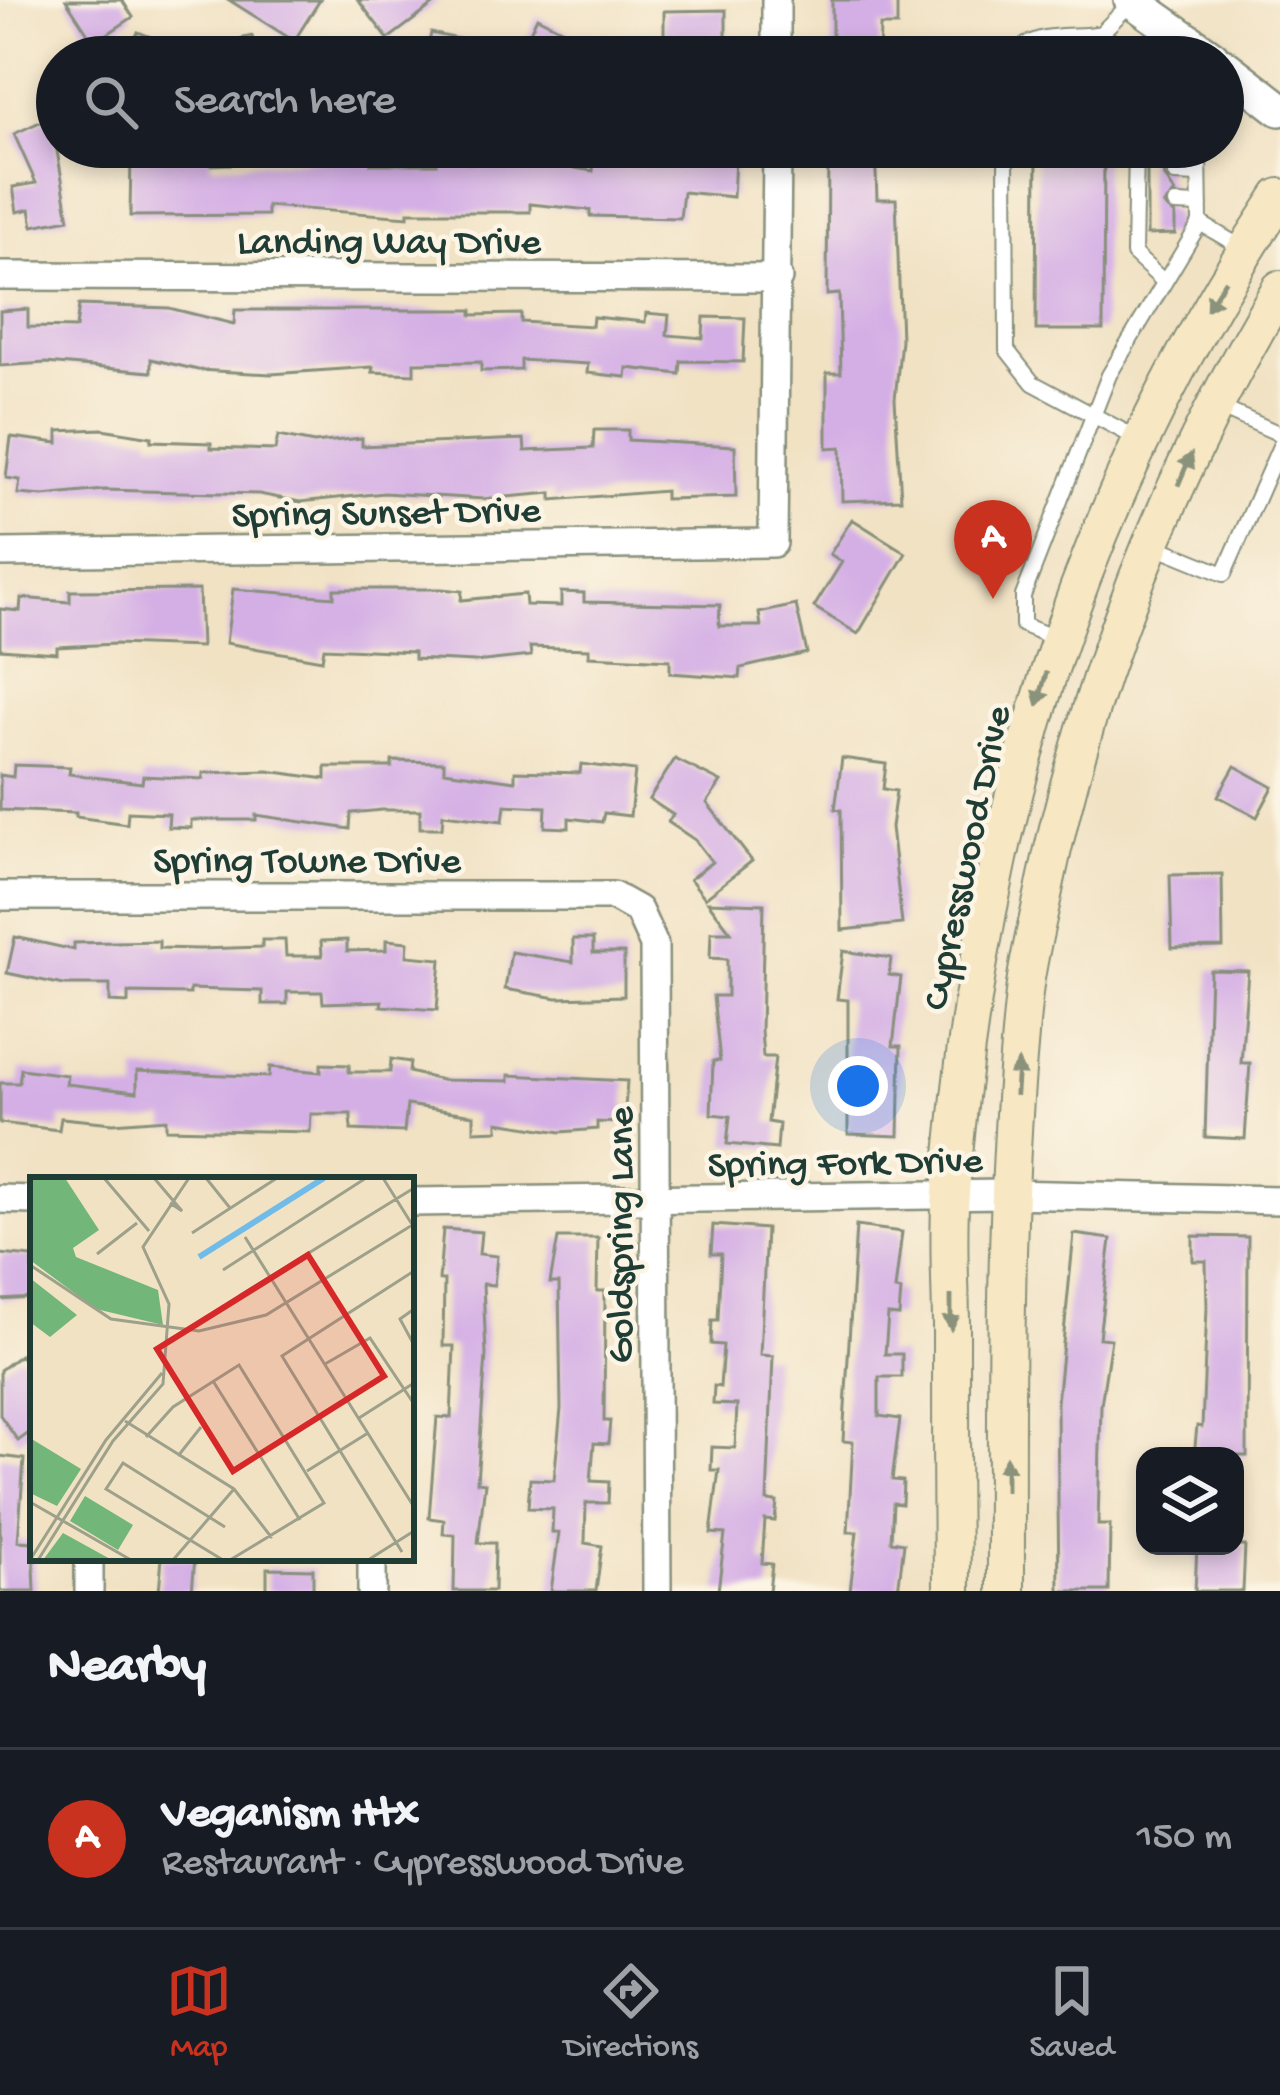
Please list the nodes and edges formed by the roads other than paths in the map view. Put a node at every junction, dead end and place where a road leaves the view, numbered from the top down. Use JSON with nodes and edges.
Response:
{"nodes":[{"id":1,"x":776,"y":0,"type":"edge"},
{"id":2,"x":1142,"y":5,"type":"edge"},
{"id":3,"x":1102,"y":33,"type":"junction"},
{"id":4,"x":776,"y":36,"type":"edge"},
{"id":5,"x":1068,"y":36,"type":"edge"},
{"id":6,"x":1106,"y":36,"type":"edge"},
{"id":7,"x":1181,"y":36,"type":"edge"},
{"id":8,"x":1244,"y":83,"type":"edge"},
{"id":9,"x":1280,"y":109,"type":"edge"},
{"id":10,"x":777,"y":168,"type":"edge"},
{"id":11,"x":1006,"y":168,"type":"edge"},
{"id":12,"x":1140,"y":168,"type":"edge"},
{"id":13,"x":1199,"y":168,"type":"edge"},
{"id":14,"x":1175,"y":174,"type":"dead end"},
{"id":15,"x":1199,"y":175,"type":"junction"},
{"id":16,"x":1280,"y":196,"type":"edge"},
{"id":17,"x":1175,"y":205,"type":"dead end"},
{"id":18,"x":1200,"y":205,"type":"junction"},
{"id":19,"x":1200,"y":223,"type":"junction"},
{"id":20,"x":1245,"y":249,"type":"junction"},
{"id":21,"x":0,"y":276,"type":"edge"},
{"id":22,"x":778,"y":278,"type":"junction"},
{"id":23,"x":1162,"y":280,"type":"junction"},
{"id":24,"x":1280,"y":289,"type":"edge"},
{"id":25,"x":1215,"y":405,"type":"junction"},
{"id":26,"x":1092,"y":418,"type":"junction"},
{"id":27,"x":1280,"y":434,"type":"edge"},
{"id":28,"x":1138,"y":439,"type":"junction"},
{"id":29,"x":1280,"y":446,"type":"edge"},
{"id":30,"x":1152,"y":544,"type":"junction"},
{"id":31,"x":0,"y":553,"type":"edge"},
{"id":32,"x":1057,"y":639,"type":"junction"},
{"id":33,"x":1109,"y":655,"type":"junction"},
{"id":34,"x":0,"y":896,"type":"edge"},
{"id":35,"x":614,"y":896,"type":"joint"},
{"id":36,"x":1006,"y":1194,"type":"junction"},
{"id":37,"x":950,"y":1196,"type":"junction"},
{"id":38,"x":0,"y":1199,"type":"edge"},
{"id":39,"x":30,"y":1200,"type":"edge"},
{"id":40,"x":1280,"y":1200,"type":"edge"},
{"id":41,"x":414,"y":1202,"type":"edge"},
{"id":42,"x":656,"y":1202,"type":"junction"},
{"id":43,"x":657,"y":1591,"type":"edge"},
{"id":44,"x":952,"y":1591,"type":"edge"},
{"id":45,"x":1006,"y":1591,"type":"edge"}],
"edges":[{"from":1,"to":4,"type":"street"},
{"from":2,"to":3,"type":"lane"},
{"from":2,"to":7,"type":"street"},
{"from":3,"to":5,"type":"lane"},
{"from":3,"to":6,"type":"lane"},
{"from":8,"to":9,"type":"street"},
{"from":10,"to":22,"type":"street"},
{"from":11,"to":26,"type":"lane"},
{"from":12,"to":23,"type":"lane"},
{"from":13,"to":15,"type":"lane"},
{"from":14,"to":15,"type":"lane"},
{"from":15,"to":18,"type":"lane"},
{"from":16,"to":20,"type":"main road","name":"Cypresswood Drive"},
{"from":17,"to":18,"type":"lane"},
{"from":18,"to":19,"type":"lane"},
{"from":19,"to":20,"type":"lane"},
{"from":19,"to":23,"type":"lane"},
{"from":20,"to":28,"type":"main road","name":"Cypresswood Drive","one_way":true},
{"from":21,"to":22,"type":"street","name":"Landing Way Drive"},
{"from":22,"to":31,"type":"street","name":"Spring Sunset Drive"},
{"from":23,"to":26,"type":"lane"},
{"from":24,"to":25,"type":"main road"},
{"from":25,"to":27,"type":"lane"},
{"from":30,"to":25,"type":"main road","one_way":true},
{"from":26,"to":28,"type":"lane"},
{"from":26,"to":32,"type":"lane"},
{"from":28,"to":32,"type":"main road","name":"Cypresswood Drive"},
{"from":29,"to":30,"type":"lane"},
{"from":30,"to":33,"type":"main road"},
{"from":32,"to":33,"type":"main road"},
{"from":32,"to":37,"type":"main road","name":"Cypresswood Drive","one_way":true},
{"from":36,"to":33,"type":"main road","one_way":true},
{"from":34,"to":35,"type":"street","name":"Spring Towne Drive"},
{"from":35,"to":42,"type":"street","name":"Goldspring Lane"},
{"from":36,"to":37,"type":"street","name":"Spring Fork Drive"},
{"from":36,"to":40,"type":"street","name":"Spring Fork Drive"},
{"from":45,"to":36,"type":"main road","one_way":true},
{"from":37,"to":42,"type":"street","name":"Spring Fork Drive"},
{"from":37,"to":44,"type":"main road","name":"Cypresswood Drive","one_way":true},
{"from":38,"to":39,"type":"street"},
{"from":41,"to":42,"type":"street","name":"Spring Fork Drive"},
{"from":42,"to":43,"type":"street","name":"Goldspring Lane"}]}
